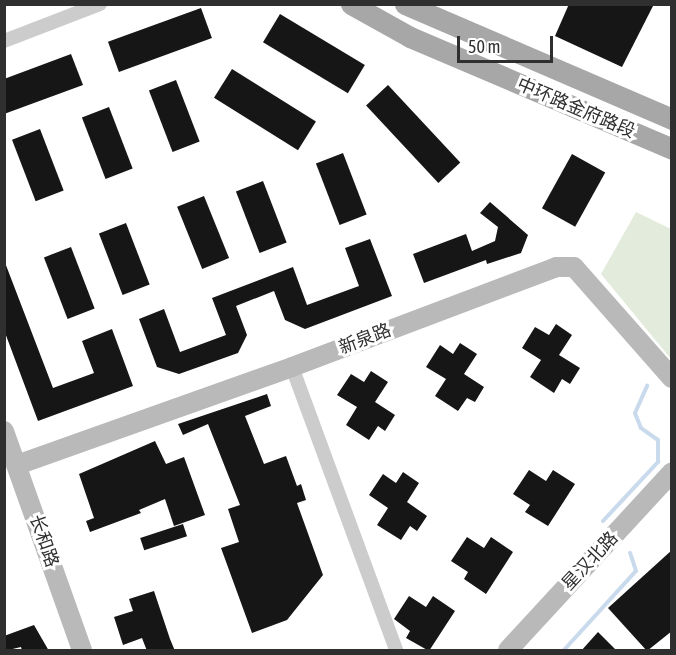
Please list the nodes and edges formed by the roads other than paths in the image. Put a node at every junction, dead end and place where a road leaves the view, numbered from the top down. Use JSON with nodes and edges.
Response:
{"nodes":[{"id":1,"x":100,"y":4,"type":"edge"},
{"id":2,"x":351,"y":4,"type":"edge"},
{"id":3,"x":405,"y":4,"type":"edge"},
{"id":4,"x":4,"y":41,"type":"edge"},
{"id":5,"x":672,"y":119,"type":"edge"},
{"id":6,"x":672,"y":149,"type":"edge"},
{"id":7,"x":292,"y":367,"type":"junction"},
{"id":8,"x":672,"y":378,"type":"edge"},
{"id":9,"x":4,"y":431,"type":"edge"},
{"id":10,"x":17,"y":465,"type":"junction"},
{"id":11,"x":672,"y":472,"type":"edge"},
{"id":12,"x":82,"y":651,"type":"edge"},
{"id":13,"x":396,"y":651,"type":"edge"},
{"id":14,"x":508,"y":651,"type":"edge"}],
"edges":[{"from":1,"to":4,"type":"street"},
{"from":2,"to":6,"type":"main road","name":"中环路金府路段"},
{"from":3,"to":5,"type":"main road","name":"中环路金府路段"},
{"from":7,"to":8,"type":"street","name":"新泉路"},
{"from":7,"to":10,"type":"street","name":"新泉路"},
{"from":7,"to":13,"type":"street"},
{"from":9,"to":10,"type":"street","name":"长和路"},
{"from":10,"to":12,"type":"street","name":"长和路"},
{"from":11,"to":14,"type":"street","name":"星汉北路"}]}
